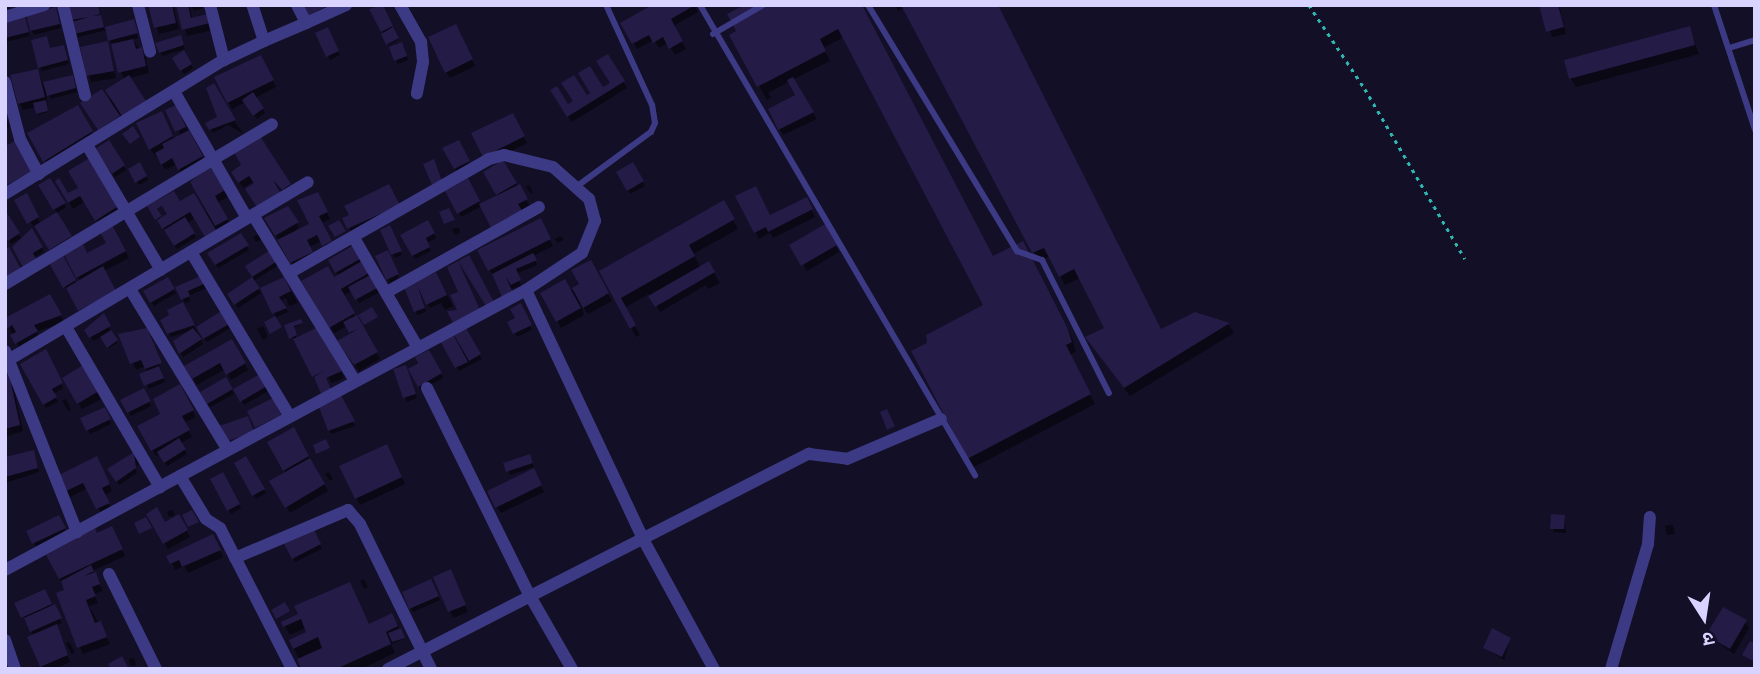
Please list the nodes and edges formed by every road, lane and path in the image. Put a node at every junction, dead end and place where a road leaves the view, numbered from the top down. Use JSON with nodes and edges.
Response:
{"nodes":[{"id":1,"x":44,"y":5,"type":"edge"},
{"id":2,"x":63,"y":5,"type":"edge"},
{"id":3,"x":138,"y":5,"type":"edge"},
{"id":4,"x":210,"y":5,"type":"edge"},
{"id":5,"x":252,"y":5,"type":"edge"},
{"id":6,"x":297,"y":5,"type":"edge"},
{"id":7,"x":346,"y":5,"type":"edge"},
{"id":8,"x":400,"y":5,"type":"edge"},
{"id":9,"x":606,"y":5,"type":"edge"},
{"id":10,"x":700,"y":5,"type":"edge"},
{"id":11,"x":763,"y":5,"type":"edge"},
{"id":12,"x":868,"y":5,"type":"edge"},
{"id":13,"x":1309,"y":5,"type":"edge"},
{"id":14,"x":1714,"y":5,"type":"edge"},
{"id":15,"x":5,"y":17,"type":"edge"},
{"id":16,"x":306,"y":23,"type":"junction"},
{"id":17,"x":713,"y":34,"type":"junction"},
{"id":18,"x":1755,"y":40,"type":"edge"},
{"id":19,"x":264,"y":41,"type":"junction"},
{"id":20,"x":1730,"y":48,"type":"junction"},
{"id":21,"x":150,"y":51,"type":"dead end"},
{"id":22,"x":224,"y":60,"type":"junction"},
{"id":23,"x":5,"y":82,"type":"edge"},
{"id":24,"x":175,"y":93,"type":"junction"},
{"id":25,"x":417,"y":93,"type":"dead end"},
{"id":26,"x":85,"y":95,"type":"dead end"},
{"id":27,"x":272,"y":124,"type":"dead end"},
{"id":28,"x":1755,"y":130,"type":"edge"},
{"id":29,"x":87,"y":145,"type":"junction"},
{"id":30,"x":212,"y":159,"type":"junction"},
{"id":31,"x":39,"y":173,"type":"junction"},
{"id":32,"x":308,"y":182,"type":"dead end"},
{"id":33,"x":576,"y":187,"type":"junction"},
{"id":34,"x":5,"y":194,"type":"edge"},
{"id":35,"x":539,"y":207,"type":"dead end"},
{"id":36,"x":128,"y":211,"type":"junction"},
{"id":37,"x":250,"y":217,"type":"junction"},
{"id":38,"x":354,"y":238,"type":"junction"},
{"id":39,"x":191,"y":252,"type":"junction"},
{"id":40,"x":1465,"y":259,"type":"dead end"},
{"id":41,"x":161,"y":270,"type":"junction"},
{"id":42,"x":289,"y":273,"type":"junction"},
{"id":43,"x":5,"y":284,"type":"edge"},
{"id":44,"x":130,"y":289,"type":"junction"},
{"id":45,"x":526,"y":290,"type":"junction"},
{"id":46,"x":387,"y":292,"type":"junction"},
{"id":47,"x":66,"y":327,"type":"junction"},
{"id":48,"x":418,"y":348,"type":"junction"},
{"id":49,"x":6,"y":358,"type":"edge"},
{"id":50,"x":355,"y":382,"type":"junction"},
{"id":51,"x":427,"y":388,"type":"dead end"},
{"id":52,"x":1109,"y":393,"type":"dead end"},
{"id":53,"x":290,"y":417,"type":"junction"},
{"id":54,"x":941,"y":419,"type":"junction"},
{"id":55,"x":228,"y":450,"type":"junction"},
{"id":56,"x":975,"y":475,"type":"dead end"},
{"id":57,"x":180,"y":476,"type":"junction"},
{"id":58,"x":160,"y":487,"type":"junction"},
{"id":59,"x":1650,"y":517,"type":"dead end"},
{"id":60,"x":77,"y":532,"type":"junction"},
{"id":61,"x":643,"y":539,"type":"junction"},
{"id":62,"x":235,"y":558,"type":"junction"},
{"id":63,"x":5,"y":570,"type":"edge"},
{"id":64,"x":109,"y":574,"type":"dead end"},
{"id":65,"x":530,"y":596,"type":"junction"},
{"id":66,"x":5,"y":640,"type":"edge"},
{"id":67,"x":422,"y":651,"type":"junction"},
{"id":68,"x":15,"y":669,"type":"edge"},
{"id":69,"x":156,"y":669,"type":"edge"},
{"id":70,"x":292,"y":669,"type":"edge"},
{"id":71,"x":388,"y":669,"type":"edge"},
{"id":72,"x":431,"y":669,"type":"edge"},
{"id":73,"x":572,"y":669,"type":"edge"},
{"id":74,"x":714,"y":669,"type":"edge"},
{"id":75,"x":1611,"y":669,"type":"edge"}],
"edges":[{"from":1,"to":15,"type":"street"},
{"from":2,"to":26,"type":"street"},
{"from":3,"to":21,"type":"street"},
{"from":4,"to":22,"type":"street"},
{"from":5,"to":19,"type":"street"},
{"from":6,"to":16,"type":"street"},
{"from":7,"to":16,"type":"street"},
{"from":8,"to":25,"type":"street"},
{"from":9,"to":33,"type":"lane"},
{"from":10,"to":17,"type":"lane"},
{"from":11,"to":17,"type":"lane"},
{"from":12,"to":52,"type":"lane"},
{"from":13,"to":40,"type":"path"},
{"from":14,"to":20,"type":"lane"},
{"from":16,"to":19,"type":"street"},
{"from":17,"to":54,"type":"lane"},
{"from":18,"to":20,"type":"lane"},
{"from":19,"to":22,"type":"street"},
{"from":20,"to":28,"type":"lane"},
{"from":22,"to":24,"type":"street"},
{"from":23,"to":31,"type":"street"},
{"from":24,"to":29,"type":"street"},
{"from":24,"to":30,"type":"street"},
{"from":27,"to":30,"type":"street"},
{"from":29,"to":31,"type":"street"},
{"from":29,"to":36,"type":"street"},
{"from":30,"to":36,"type":"street"},
{"from":30,"to":37,"type":"street"},
{"from":31,"to":34,"type":"street"},
{"from":32,"to":37,"type":"street"},
{"from":33,"to":38,"type":"street"},
{"from":33,"to":45,"type":"street"},
{"from":35,"to":46,"type":"street"},
{"from":36,"to":41,"type":"street"},
{"from":36,"to":43,"type":"street"},
{"from":37,"to":39,"type":"street"},
{"from":37,"to":42,"type":"street"},
{"from":38,"to":42,"type":"street"},
{"from":38,"to":46,"type":"street"},
{"from":39,"to":41,"type":"street"},
{"from":39,"to":53,"type":"street"},
{"from":41,"to":44,"type":"street"},
{"from":42,"to":50,"type":"street"},
{"from":44,"to":47,"type":"street"},
{"from":44,"to":55,"type":"street"},
{"from":45,"to":48,"type":"street"},
{"from":45,"to":61,"type":"street"},
{"from":46,"to":48,"type":"street"},
{"from":47,"to":49,"type":"street"},
{"from":47,"to":58,"type":"street"},
{"from":48,"to":50,"type":"street"},
{"from":49,"to":60,"type":"street"},
{"from":50,"to":53,"type":"street"},
{"from":51,"to":65,"type":"street"},
{"from":53,"to":55,"type":"street"},
{"from":54,"to":56,"type":"lane"},
{"from":54,"to":61,"type":"street"},
{"from":55,"to":57,"type":"street"},
{"from":57,"to":58,"type":"street"},
{"from":57,"to":62,"type":"street"},
{"from":58,"to":60,"type":"street"},
{"from":59,"to":75,"type":"street"},
{"from":60,"to":63,"type":"street"},
{"from":61,"to":65,"type":"street"},
{"from":61,"to":74,"type":"street"},
{"from":62,"to":67,"type":"street"},
{"from":62,"to":70,"type":"street"},
{"from":64,"to":69,"type":"street"},
{"from":65,"to":67,"type":"street"},
{"from":65,"to":73,"type":"street"},
{"from":66,"to":68,"type":"street"},
{"from":67,"to":71,"type":"street"},
{"from":67,"to":72,"type":"street"}]}
